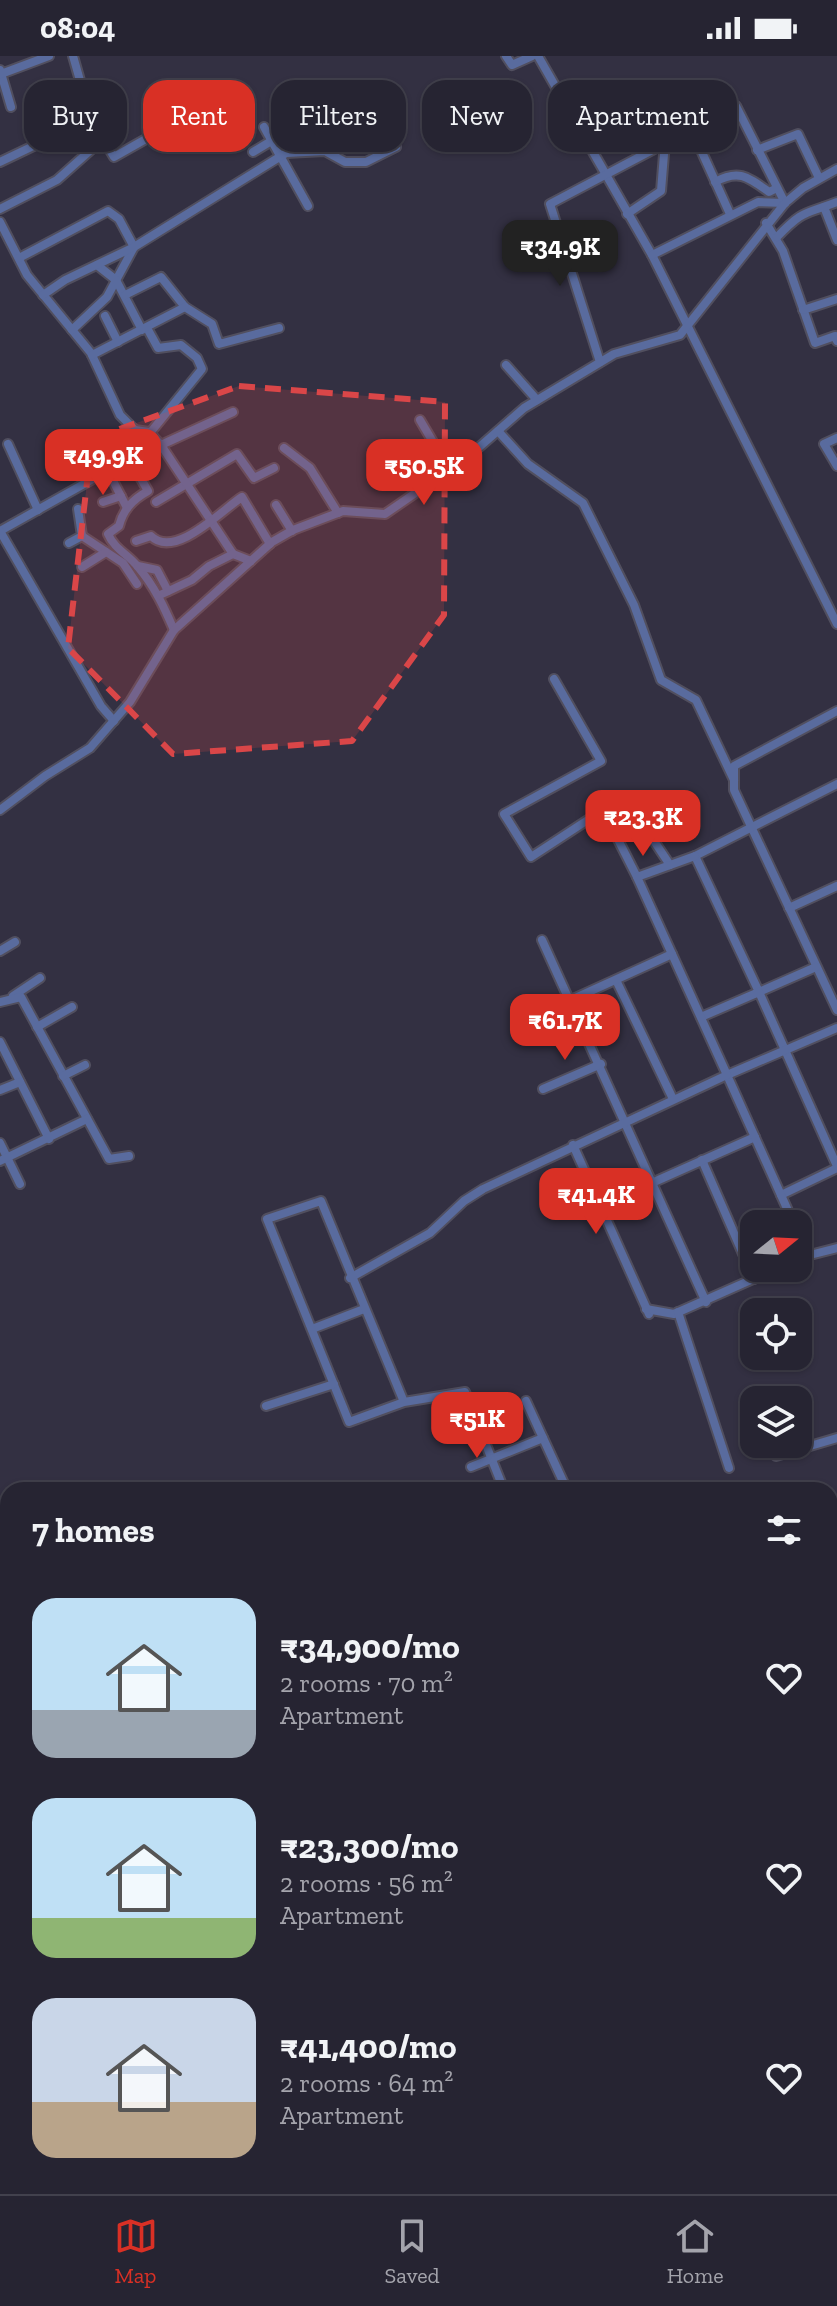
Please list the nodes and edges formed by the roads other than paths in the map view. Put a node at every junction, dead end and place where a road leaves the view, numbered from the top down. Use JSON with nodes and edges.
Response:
{"nodes":[{"id":1,"x":49,"y":56,"type":"edge"},
{"id":2,"x":73,"y":56,"type":"edge"},
{"id":3,"x":506,"y":56,"type":"edge"},
{"id":4,"x":532,"y":56,"type":"edge"},
{"id":5,"x":538,"y":56,"type":"edge"},
{"id":6,"x":1,"y":71,"type":"edge"},
{"id":7,"x":80,"y":80,"type":"edge"},
{"id":8,"x":11,"y":107,"type":"dead end"},
{"id":9,"x":737,"y":108,"type":"edge"},
{"id":10,"x":264,"y":127,"type":"dead end"},
{"id":11,"x":271,"y":139,"type":"edge"},
{"id":12,"x":757,"y":150,"type":"junction"},
{"id":13,"x":24,"y":151,"type":"edge"},
{"id":14,"x":88,"y":152,"type":"edge"},
{"id":15,"x":278,"y":152,"type":"edge"},
{"id":16,"x":316,"y":152,"type":"edge"},
{"id":17,"x":327,"y":152,"type":"edge"},
{"id":18,"x":386,"y":152,"type":"edge"},
{"id":19,"x":645,"y":152,"type":"edge"},
{"id":20,"x":664,"y":152,"type":"edge"},
{"id":21,"x":702,"y":152,"type":"edge"},
{"id":22,"x":280,"y":156,"type":"junction"},
{"id":23,"x":0,"y":162,"type":"edge"},
{"id":24,"x":837,"y":169,"type":"edge"},
{"id":25,"x":603,"y":173,"type":"junction"},
{"id":26,"x":819,"y":178,"type":"junction"},
{"id":27,"x":715,"y":182,"type":"junction"},
{"id":28,"x":775,"y":189,"type":"junction"},
{"id":29,"x":837,"y":202,"type":"edge"},
{"id":30,"x":785,"y":203,"type":"junction"},
{"id":31,"x":308,"y":206,"type":"dead end"},
{"id":32,"x":824,"y":207,"type":"junction"},
{"id":33,"x":0,"y":209,"type":"edge"},
{"id":34,"x":627,"y":214,"type":"junction"},
{"id":35,"x":730,"y":214,"type":"junction"},
{"id":36,"x":0,"y":222,"type":"edge"},
{"id":37,"x":766,"y":223,"type":"junction"},
{"id":38,"x":777,"y":237,"type":"junction"},
{"id":39,"x":837,"y":240,"type":"edge"},
{"id":40,"x":134,"y":247,"type":"junction"},
{"id":41,"x":652,"y":255,"type":"junction"},
{"id":42,"x":19,"y":258,"type":"junction"},
{"id":43,"x":97,"y":265,"type":"junction"},
{"id":44,"x":116,"y":280,"type":"junction"},
{"id":45,"x":43,"y":295,"type":"junction"},
{"id":46,"x":125,"y":295,"type":"junction"},
{"id":47,"x":837,"y":299,"type":"edge"},
{"id":48,"x":185,"y":307,"type":"junction"},
{"id":49,"x":803,"y":310,"type":"junction"},
{"id":50,"x":105,"y":316,"type":"dead end"},
{"id":51,"x":279,"y":328,"type":"dead end"},
{"id":52,"x":686,"y":328,"type":"junction"},
{"id":53,"x":144,"y":329,"type":"junction"},
{"id":54,"x":72,"y":330,"type":"junction"},
{"id":55,"x":837,"y":341,"type":"edge"},
{"id":56,"x":118,"y":342,"type":"junction"},
{"id":57,"x":92,"y":355,"type":"junction"},
{"id":58,"x":600,"y":362,"type":"junction"},
{"id":59,"x":506,"y":365,"type":"dead end"},
{"id":60,"x":537,"y":400,"type":"junction"},
{"id":61,"x":233,"y":412,"type":"dead end"},
{"id":62,"x":420,"y":420,"type":"dead end"},
{"id":63,"x":135,"y":430,"type":"junction"},
{"id":64,"x":498,"y":431,"type":"junction"},
{"id":65,"x":150,"y":433,"type":"junction"},
{"id":66,"x":837,"y":438,"type":"edge"},
{"id":67,"x":8,"y":444,"type":"dead end"},
{"id":68,"x":161,"y":445,"type":"junction"},
{"id":69,"x":284,"y":448,"type":"dead end"},
{"id":70,"x":837,"y":466,"type":"edge"},
{"id":71,"x":274,"y":468,"type":"dead end"},
{"id":72,"x":449,"y":469,"type":"junction"},
{"id":73,"x":108,"y":471,"type":"junction"},
{"id":74,"x":140,"y":477,"type":"dead end"},
{"id":75,"x":187,"y":481,"type":"junction"},
{"id":76,"x":121,"y":496,"type":"junction"},
{"id":77,"x":103,"y":502,"type":"dead end"},
{"id":78,"x":156,"y":502,"type":"dead end"},
{"id":79,"x":276,"y":505,"type":"dead end"},
{"id":80,"x":127,"y":508,"type":"junction"},
{"id":81,"x":78,"y":509,"type":"dead end"},
{"id":82,"x":38,"y":510,"type":"junction"},
{"id":83,"x":338,"y":513,"type":"junction"},
{"id":84,"x":213,"y":522,"type":"junction"},
{"id":85,"x":0,"y":531,"type":"edge"},
{"id":86,"x":292,"y":531,"type":"junction"},
{"id":87,"x":82,"y":536,"type":"junction"},
{"id":88,"x":136,"y":541,"type":"dead end"},
{"id":89,"x":69,"y":543,"type":"dead end"},
{"id":90,"x":270,"y":544,"type":"junction"},
{"id":91,"x":114,"y":547,"type":"junction"},
{"id":92,"x":105,"y":553,"type":"junction"},
{"id":93,"x":233,"y":554,"type":"junction"},
{"id":94,"x":251,"y":561,"type":"junction"},
{"id":95,"x":138,"y":566,"type":"junction"},
{"id":96,"x":82,"y":567,"type":"dead end"},
{"id":97,"x":137,"y":584,"type":"dead end"},
{"id":98,"x":164,"y":593,"type":"junction"},
{"id":99,"x":837,"y":624,"type":"edge"},
{"id":100,"x":174,"y":630,"type":"junction"},
{"id":101,"x":554,"y":679,"type":"dead end"},
{"id":102,"x":837,"y":711,"type":"edge"},
{"id":103,"x":114,"y":721,"type":"junction"},
{"id":104,"x":734,"y":780,"type":"junction"},
{"id":105,"x":837,"y":784,"type":"edge"},
{"id":106,"x":0,"y":810,"type":"edge"},
{"id":107,"x":754,"y":829,"type":"junction"},
{"id":108,"x":648,"y":832,"type":"dead end"},
{"id":109,"x":695,"y":856,"type":"junction"},
{"id":110,"x":670,"y":865,"type":"junction"},
{"id":111,"x":637,"y":877,"type":"junction"},
{"id":112,"x":835,"y":887,"type":"edge"},
{"id":113,"x":837,"y":898,"type":"edge"},
{"id":114,"x":789,"y":908,"type":"junction"},
{"id":115,"x":542,"y":940,"type":"dead end"},
{"id":116,"x":15,"y":942,"type":"dead end"},
{"id":117,"x":0,"y":951,"type":"edge"},
{"id":118,"x":672,"y":954,"type":"junction"},
{"id":119,"x":816,"y":967,"type":"junction"},
{"id":120,"x":40,"y":978,"type":"dead end"},
{"id":121,"x":616,"y":980,"type":"junction"},
{"id":122,"x":759,"y":992,"type":"junction"},
{"id":123,"x":13,"y":997,"type":"junction"},
{"id":124,"x":571,"y":1000,"type":"junction"},
{"id":125,"x":0,"y":1002,"type":"edge"},
{"id":126,"x":72,"y":1007,"type":"dead end"},
{"id":127,"x":837,"y":1010,"type":"edge"},
{"id":128,"x":701,"y":1017,"type":"junction"},
{"id":129,"x":37,"y":1027,"type":"junction"},
{"id":130,"x":837,"y":1028,"type":"edge"},
{"id":131,"x":0,"y":1042,"type":"edge"},
{"id":132,"x":786,"y":1050,"type":"junction"},
{"id":133,"x":601,"y":1064,"type":"junction"},
{"id":134,"x":85,"y":1065,"type":"dead end"},
{"id":135,"x":727,"y":1075,"type":"junction"},
{"id":136,"x":63,"y":1076,"type":"junction"},
{"id":137,"x":20,"y":1082,"type":"junction"},
{"id":138,"x":543,"y":1089,"type":"dead end"},
{"id":139,"x":0,"y":1090,"type":"edge"},
{"id":140,"x":673,"y":1099,"type":"junction"},
{"id":141,"x":87,"y":1119,"type":"junction"},
{"id":142,"x":627,"y":1120,"type":"junction"},
{"id":143,"x":755,"y":1137,"type":"junction"},
{"id":144,"x":49,"y":1139,"type":"junction"},
{"id":145,"x":0,"y":1143,"type":"edge"},
{"id":146,"x":573,"y":1145,"type":"junction"},
{"id":147,"x":129,"y":1156,"type":"dead end"},
{"id":148,"x":4,"y":1160,"type":"edge"},
{"id":149,"x":702,"y":1160,"type":"junction"},
{"id":150,"x":837,"y":1167,"type":"edge"},
{"id":151,"x":654,"y":1182,"type":"junction"},
{"id":152,"x":20,"y":1184,"type":"dead end"},
{"id":153,"x":781,"y":1195,"type":"junction"},
{"id":154,"x":788,"y":1210,"type":"edge"},
{"id":155,"x":740,"y":1247,"type":"edge"},
{"id":156,"x":837,"y":1248,"type":"edge"},
{"id":157,"x":812,"y":1253,"type":"edge"},
{"id":158,"x":350,"y":1278,"type":"junction"},
{"id":159,"x":748,"y":1282,"type":"edge"},
{"id":160,"x":706,"y":1302,"type":"junction"},
{"id":161,"x":364,"y":1309,"type":"junction"},
{"id":162,"x":678,"y":1312,"type":"junction"},
{"id":163,"x":312,"y":1329,"type":"junction"},
{"id":164,"x":334,"y":1384,"type":"junction"},
{"id":165,"x":526,"y":1401,"type":"dead end"},
{"id":166,"x":404,"y":1402,"type":"junction"},
{"id":167,"x":266,"y":1406,"type":"dead end"},
{"id":168,"x":543,"y":1438,"type":"junction"},
{"id":169,"x":837,"y":1438,"type":"edge"},
{"id":170,"x":812,"y":1445,"type":"edge"},
{"id":171,"x":493,"y":1458,"type":"junction"},
{"id":172,"x":471,"y":1467,"type":"dead end"},
{"id":173,"x":729,"y":1468,"type":"dead end"},
{"id":174,"x":501,"y":1482,"type":"edge"},
{"id":175,"x":563,"y":1482,"type":"edge"}],
"edges":[{"from":1,"to":6,"type":"street"},
{"from":2,"to":7,"type":"street"},
{"from":3,"to":4,"type":"street"},
{"from":5,"to":25,"type":"street"},
{"from":6,"to":8,"type":"street"},
{"from":9,"to":12,"type":"street"},
{"from":10,"to":11,"type":"street"},
{"from":12,"to":26,"type":"street"},
{"from":12,"to":28,"type":"street"},
{"from":13,"to":23,"type":"street"},
{"from":14,"to":33,"type":"street"},
{"from":15,"to":22,"type":"street"},
{"from":16,"to":22,"type":"street"},
{"from":17,"to":18,"type":"street"},
{"from":19,"to":25,"type":"street"},
{"from":20,"to":34,"type":"street"},
{"from":21,"to":27,"type":"street"},
{"from":22,"to":31,"type":"street"},
{"from":22,"to":40,"type":"street"},
{"from":24,"to":26,"type":"street"},
{"from":25,"to":34,"type":"street"},
{"from":25,"to":58,"type":"street"},
{"from":26,"to":30,"type":"street"},
{"from":27,"to":28,"type":"street"},
{"from":27,"to":35,"type":"street"},
{"from":28,"to":30,"type":"street"},
{"from":29,"to":32,"type":"street"},
{"from":30,"to":35,"type":"street"},
{"from":30,"to":37,"type":"street"},
{"from":32,"to":38,"type":"street"},
{"from":32,"to":39,"type":"street"},
{"from":34,"to":41,"type":"street"},
{"from":35,"to":41,"type":"street"},
{"from":36,"to":42,"type":"street"},
{"from":37,"to":38,"type":"street"},
{"from":37,"to":52,"type":"street"},
{"from":38,"to":49,"type":"street"},
{"from":40,"to":42,"type":"street"},
{"from":40,"to":43,"type":"street"},
{"from":40,"to":44,"type":"street"},
{"from":41,"to":52,"type":"street"},
{"from":42,"to":45,"type":"street"},
{"from":43,"to":44,"type":"street"},
{"from":43,"to":45,"type":"street"},
{"from":44,"to":46,"type":"street"},
{"from":44,"to":54,"type":"street"},
{"from":45,"to":54,"type":"street"},
{"from":46,"to":48,"type":"street"},
{"from":46,"to":53,"type":"street"},
{"from":47,"to":49,"type":"street"},
{"from":48,"to":51,"type":"street"},
{"from":48,"to":53,"type":"street"},
{"from":49,"to":55,"type":"street"},
{"from":50,"to":56,"type":"street"},
{"from":52,"to":58,"type":"street"},
{"from":52,"to":99,"type":"street"},
{"from":53,"to":56,"type":"street"},
{"from":53,"to":65,"type":"street"},
{"from":54,"to":57,"type":"street"},
{"from":56,"to":57,"type":"street"},
{"from":57,"to":63,"type":"street"},
{"from":58,"to":60,"type":"street"},
{"from":59,"to":60,"type":"street"},
{"from":60,"to":64,"type":"street"},
{"from":61,"to":68,"type":"street"},
{"from":62,"to":72,"type":"street"},
{"from":63,"to":65,"type":"street"},
{"from":63,"to":73,"type":"street"},
{"from":64,"to":72,"type":"street"},
{"from":64,"to":104,"type":"street"},
{"from":65,"to":68,"type":"street"},
{"from":66,"to":70,"type":"street"},
{"from":67,"to":82,"type":"street"},
{"from":68,"to":75,"type":"street"},
{"from":69,"to":83,"type":"street"},
{"from":71,"to":75,"type":"street"},
{"from":72,"to":83,"type":"street"},
{"from":73,"to":76,"type":"street"},
{"from":73,"to":82,"type":"street"},
{"from":74,"to":80,"type":"street"},
{"from":75,"to":78,"type":"street"},
{"from":75,"to":84,"type":"street"},
{"from":76,"to":77,"type":"street"},
{"from":76,"to":80,"type":"street"},
{"from":79,"to":86,"type":"street"},
{"from":80,"to":91,"type":"street"},
{"from":81,"to":87,"type":"street"},
{"from":82,"to":85,"type":"street"},
{"from":83,"to":86,"type":"street"},
{"from":84,"to":88,"type":"street"},
{"from":84,"to":90,"type":"street"},
{"from":84,"to":93,"type":"street"},
{"from":85,"to":103,"type":"street"},
{"from":86,"to":90,"type":"street"},
{"from":87,"to":89,"type":"street"},
{"from":87,"to":92,"type":"street"},
{"from":90,"to":94,"type":"street"},
{"from":91,"to":92,"type":"street"},
{"from":91,"to":95,"type":"street"},
{"from":92,"to":96,"type":"street"},
{"from":92,"to":97,"type":"street"},
{"from":93,"to":94,"type":"street"},
{"from":93,"to":98,"type":"street"},
{"from":94,"to":100,"type":"street"},
{"from":95,"to":98,"type":"street"},
{"from":95,"to":98,"type":"street"},
{"from":98,"to":100,"type":"street"},
{"from":100,"to":103,"type":"street"},
{"from":101,"to":111,"type":"street"},
{"from":102,"to":104,"type":"street"},
{"from":103,"to":106,"type":"street"},
{"from":104,"to":107,"type":"street"},
{"from":105,"to":107,"type":"street"},
{"from":107,"to":109,"type":"street"},
{"from":107,"to":114,"type":"street"},
{"from":108,"to":110,"type":"street"},
{"from":109,"to":110,"type":"street"},
{"from":109,"to":122,"type":"street"},
{"from":110,"to":111,"type":"street"},
{"from":111,"to":118,"type":"street"},
{"from":112,"to":113,"type":"street"},
{"from":112,"to":114,"type":"street"},
{"from":114,"to":119,"type":"street"},
{"from":115,"to":124,"type":"street"},
{"from":116,"to":117,"type":"street"},
{"from":118,"to":121,"type":"street"},
{"from":118,"to":128,"type":"street"},
{"from":119,"to":122,"type":"street"},
{"from":119,"to":127,"type":"street"},
{"from":120,"to":123,"type":"street"},
{"from":121,"to":124,"type":"street"},
{"from":121,"to":140,"type":"street"},
{"from":122,"to":128,"type":"street"},
{"from":122,"to":132,"type":"street"},
{"from":123,"to":125,"type":"street"},
{"from":123,"to":129,"type":"street"},
{"from":124,"to":133,"type":"street"},
{"from":126,"to":129,"type":"street"},
{"from":128,"to":135,"type":"street"},
{"from":129,"to":136,"type":"street"},
{"from":130,"to":132,"type":"street"},
{"from":131,"to":137,"type":"street"},
{"from":132,"to":135,"type":"street"},
{"from":132,"to":150,"type":"street"},
{"from":133,"to":138,"type":"street"},
{"from":133,"to":142,"type":"street"},
{"from":134,"to":136,"type":"street"},
{"from":135,"to":140,"type":"street"},
{"from":135,"to":143,"type":"street"},
{"from":136,"to":141,"type":"street"},
{"from":137,"to":139,"type":"street"},
{"from":137,"to":144,"type":"street"},
{"from":140,"to":142,"type":"street"},
{"from":141,"to":144,"type":"street"},
{"from":141,"to":147,"type":"street"},
{"from":142,"to":146,"type":"street"},
{"from":142,"to":151,"type":"street"},
{"from":143,"to":149,"type":"street"},
{"from":143,"to":153,"type":"street"},
{"from":144,"to":148,"type":"street"},
{"from":145,"to":148,"type":"street"},
{"from":146,"to":158,"type":"street"},
{"from":146,"to":162,"type":"street"},
{"from":148,"to":152,"type":"street"},
{"from":149,"to":151,"type":"street"},
{"from":149,"to":155,"type":"street"},
{"from":150,"to":153,"type":"street"},
{"from":151,"to":160,"type":"street"},
{"from":153,"to":154,"type":"street"},
{"from":156,"to":157,"type":"street"},
{"from":158,"to":161,"type":"street"},
{"from":158,"to":163,"type":"street"},
{"from":159,"to":160,"type":"street"},
{"from":160,"to":162,"type":"street"},
{"from":161,"to":163,"type":"street"},
{"from":161,"to":166,"type":"street"},
{"from":162,"to":173,"type":"street"},
{"from":163,"to":164,"type":"street"},
{"from":164,"to":166,"type":"street"},
{"from":164,"to":167,"type":"street"},
{"from":165,"to":168,"type":"street"},
{"from":166,"to":171,"type":"street"},
{"from":168,"to":171,"type":"street"},
{"from":168,"to":175,"type":"street"},
{"from":169,"to":170,"type":"street"},
{"from":171,"to":172,"type":"street"},
{"from":171,"to":174,"type":"street"}]}
